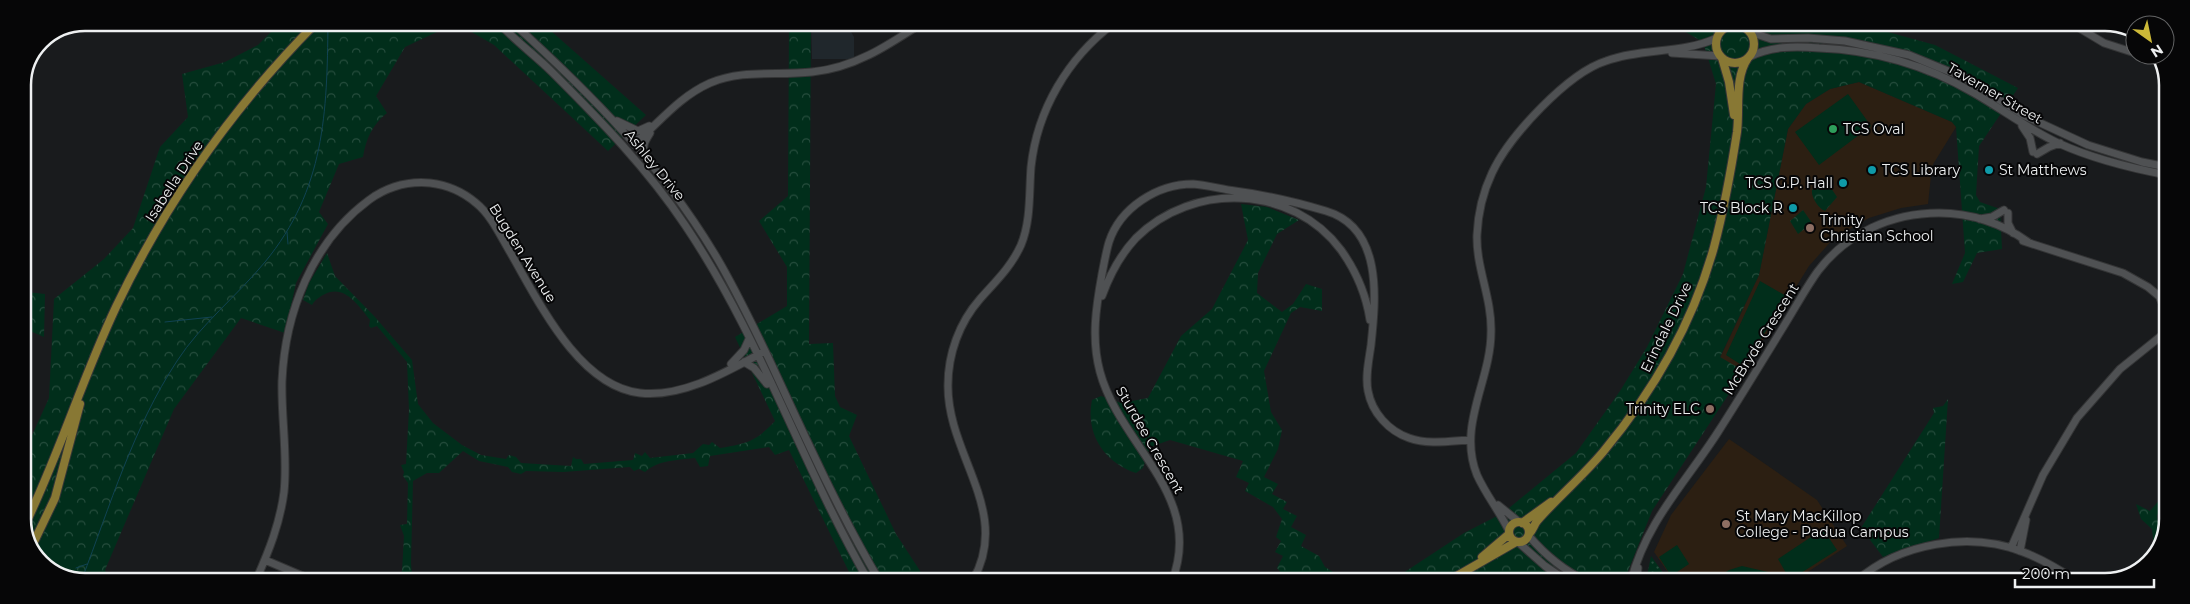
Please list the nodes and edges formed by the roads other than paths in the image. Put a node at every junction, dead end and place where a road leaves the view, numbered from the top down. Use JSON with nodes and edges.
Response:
{"nodes":[{"id":1,"x":309,"y":31,"type":"edge"},
{"id":2,"x":508,"y":31,"type":"edge"},
{"id":3,"x":522,"y":31,"type":"edge"},
{"id":4,"x":909,"y":31,"type":"edge"},
{"id":5,"x":1104,"y":31,"type":"edge"},
{"id":6,"x":1721,"y":31,"type":"edge"},
{"id":7,"x":1750,"y":31,"type":"edge"},
{"id":8,"x":1753,"y":31,"type":"edge"},
{"id":9,"x":2085,"y":31,"type":"edge"},
{"id":10,"x":2125,"y":50,"type":"edge"},
{"id":11,"x":1654,"y":52,"type":"junction"},
{"id":12,"x":1721,"y":57,"type":"junction"},
{"id":13,"x":1748,"y":58,"type":"junction"},
{"id":14,"x":549,"y":70,"type":"junction"},
{"id":15,"x":615,"y":120,"type":"junction"},
{"id":16,"x":658,"y":121,"type":"junction"},
{"id":17,"x":2019,"y":122,"type":"junction"},
{"id":18,"x":649,"y":126,"type":"junction"},
{"id":19,"x":633,"y":142,"type":"junction"},
{"id":20,"x":2060,"y":143,"type":"junction"},
{"id":21,"x":1734,"y":145,"type":"junction"},
{"id":22,"x":650,"y":162,"type":"junction"},
{"id":23,"x":2159,"y":165,"type":"edge"},
{"id":24,"x":2159,"y":173,"type":"edge"},
{"id":25,"x":1310,"y":206,"type":"junction"},
{"id":26,"x":1967,"y":216,"type":"junction"},
{"id":27,"x":1306,"y":218,"type":"junction"},
{"id":28,"x":1980,"y":219,"type":"junction"},
{"id":29,"x":685,"y":224,"type":"junction"},
{"id":30,"x":2014,"y":233,"type":"junction"},
{"id":31,"x":2028,"y":242,"type":"junction"},
{"id":32,"x":1105,"y":260,"type":"junction"},
{"id":33,"x":1116,"y":264,"type":"junction"},
{"id":34,"x":2159,"y":296,"type":"edge"},
{"id":35,"x":1097,"y":311,"type":"junction"},
{"id":36,"x":1372,"y":333,"type":"junction"},
{"id":37,"x":2159,"y":338,"type":"edge"},
{"id":38,"x":750,"y":339,"type":"junction"},
{"id":39,"x":764,"y":349,"type":"junction"},
{"id":40,"x":756,"y":353,"type":"junction"},
{"id":41,"x":744,"y":362,"type":"junction"},
{"id":42,"x":731,"y":364,"type":"junction"},
{"id":43,"x":87,"y":376,"type":"junction"},
{"id":44,"x":711,"y":377,"type":"junction"},
{"id":45,"x":783,"y":410,"type":"junction"},
{"id":46,"x":1470,"y":440,"type":"junction"},
{"id":47,"x":1565,"y":492,"type":"junction"},
{"id":48,"x":1487,"y":494,"type":"junction"},
{"id":49,"x":31,"y":513,"type":"edge"},
{"id":50,"x":2026,"y":517,"type":"junction"},
{"id":51,"x":1520,"y":522,"type":"junction"},
{"id":52,"x":1509,"y":533,"type":"junction"},
{"id":53,"x":1529,"y":535,"type":"junction"},
{"id":54,"x":35,"y":539,"type":"edge"},
{"id":55,"x":1518,"y":543,"type":"junction"},
{"id":56,"x":2011,"y":548,"type":"junction"},
{"id":57,"x":2020,"y":551,"type":"junction"},
{"id":58,"x":1639,"y":558,"type":"junction"},
{"id":59,"x":265,"y":560,"type":"junction"},
{"id":60,"x":259,"y":573,"type":"edge"},
{"id":61,"x":296,"y":573,"type":"edge"},
{"id":62,"x":864,"y":573,"type":"edge"},
{"id":63,"x":875,"y":573,"type":"edge"},
{"id":64,"x":976,"y":573,"type":"edge"},
{"id":65,"x":1174,"y":573,"type":"edge"},
{"id":66,"x":1459,"y":573,"type":"edge"},
{"id":67,"x":1462,"y":573,"type":"edge"},
{"id":68,"x":1555,"y":573,"type":"edge"},
{"id":69,"x":1570,"y":573,"type":"edge"},
{"id":70,"x":1633,"y":573,"type":"edge"},
{"id":71,"x":1637,"y":573,"type":"edge"},
{"id":72,"x":1868,"y":573,"type":"edge"},
{"id":73,"x":2063,"y":573,"type":"edge"}],
"edges":[{"from":1,"to":43,"type":"main road","name":"Isabella Drive"},
{"from":2,"to":14,"type":"street","name":"Ashley Drive"},
{"from":3,"to":15,"type":"street","name":"Ashley Drive"},
{"from":4,"to":16,"type":"street"},
{"from":5,"to":64,"type":"street"},
{"from":6,"to":11,"type":"street"},
{"from":6,"to":12,"type":"main road"},
{"from":7,"to":13,"type":"main road"},
{"from":8,"to":23,"type":"street","name":"Taverner Street"},
{"from":9,"to":10,"type":"street"},
{"from":11,"to":12,"type":"street"},
{"from":11,"to":46,"type":"street"},
{"from":12,"to":13,"type":"main road"},
{"from":12,"to":21,"type":"main road","name":"Erindale Drive"},
{"from":13,"to":17,"type":"street","name":"Taverner Street"},
{"from":13,"to":21,"type":"main road","name":"Erindale Drive"},
{"from":14,"to":19,"type":"street"},
{"from":14,"to":29,"type":"street","name":"Ashley Drive"},
{"from":15,"to":18,"type":"street"},
{"from":15,"to":19,"type":"street","name":"Ashley Drive"},
{"from":16,"to":18,"type":"street"},
{"from":16,"to":19,"type":"street"},
{"from":16,"to":22,"type":"street"},
{"from":17,"to":20,"type":"street","name":"Taverner Street"},
{"from":17,"to":20,"type":"street"},
{"from":18,"to":19,"type":"street"},
{"from":19,"to":22,"type":"street","name":"Ashley Drive"},
{"from":19,"to":29,"type":"street"},
{"from":20,"to":24,"type":"street","name":"Taverner Street"},
{"from":21,"to":47,"type":"main road","name":"Erindale Drive"},
{"from":22,"to":39,"type":"street","name":"Ashley Drive"},
{"from":25,"to":27,"type":"street"},
{"from":25,"to":32,"type":"street","name":"Sturdee Crescent"},
{"from":25,"to":36,"type":"street","name":"Sturdee Crescent"},
{"from":26,"to":28,"type":"street","name":"McBryde Crescent"},
{"from":26,"to":31,"type":"street","name":"McBryde Crescent"},
{"from":26,"to":58,"type":"street","name":"McBryde Crescent"},
{"from":27,"to":33,"type":"street","name":"Sturdee Crescent"},
{"from":27,"to":36,"type":"street","name":"Sturdee Crescent"},
{"from":28,"to":30,"type":"street","name":"McBryde Crescent"},
{"from":28,"to":30,"type":"street"},
{"from":29,"to":38,"type":"street","name":"Ashley Drive"},
{"from":30,"to":31,"type":"street","name":"McBryde Crescent"},
{"from":31,"to":34,"type":"street","name":"McBryde Crescent"},
{"from":32,"to":33,"type":"street"},
{"from":32,"to":35,"type":"street","name":"Sturdee Crescent"},
{"from":33,"to":35,"type":"street","name":"Sturdee Crescent"},
{"from":35,"to":65,"type":"street","name":"Sturdee Crescent"},
{"from":36,"to":46,"type":"street","name":"Sturdee Crescent"},
{"from":37,"to":50,"type":"street"},
{"from":38,"to":40,"type":"street","name":"Ashley Drive"},
{"from":38,"to":42,"type":"street"},
{"from":39,"to":40,"type":"street","name":"Bugden Avenue"},
{"from":39,"to":63,"type":"street","name":"Ashley Drive"},
{"from":40,"to":41,"type":"street","name":"Bugden Avenue"},
{"from":40,"to":42,"type":"street"},
{"from":40,"to":45,"type":"street","name":"Ashley Drive"},
{"from":41,"to":44,"type":"street","name":"Bugden Avenue"},
{"from":41,"to":45,"type":"street"},
{"from":42,"to":44,"type":"street"},
{"from":43,"to":49,"type":"main road","name":"Isabella Drive"},
{"from":43,"to":54,"type":"main road","name":"Isabella Drive"},
{"from":44,"to":59,"type":"street","name":"Bugden Avenue"},
{"from":45,"to":62,"type":"street","name":"Ashley Drive"},
{"from":46,"to":48,"type":"street"},
{"from":47,"to":51,"type":"main road","name":"Erindale Drive"},
{"from":47,"to":53,"type":"main road","name":"Erindale Drive"},
{"from":48,"to":51,"type":"street"},
{"from":48,"to":52,"type":"street"},
{"from":50,"to":56,"type":"street"},
{"from":50,"to":57,"type":"street"},
{"from":51,"to":52,"type":"main road","name":"Erindale Drive"},
{"from":51,"to":53,"type":"main road"},
{"from":52,"to":55,"type":"main road"},
{"from":52,"to":66,"type":"main road","name":"Erindale Drive"},
{"from":53,"to":55,"type":"main road","name":"Erindale Drive"},
{"from":53,"to":69,"type":"street"},
{"from":55,"to":67,"type":"main road","name":"Erindale Drive"},
{"from":55,"to":68,"type":"street"},
{"from":56,"to":57,"type":"street"},
{"from":56,"to":72,"type":"street"},
{"from":57,"to":73,"type":"street"},
{"from":58,"to":70,"type":"street","name":"McBryde Crescent"},
{"from":58,"to":71,"type":"street","name":"McBryde Crescent"},
{"from":59,"to":60,"type":"street","name":"Bugden Avenue"},
{"from":59,"to":61,"type":"street"}]}
